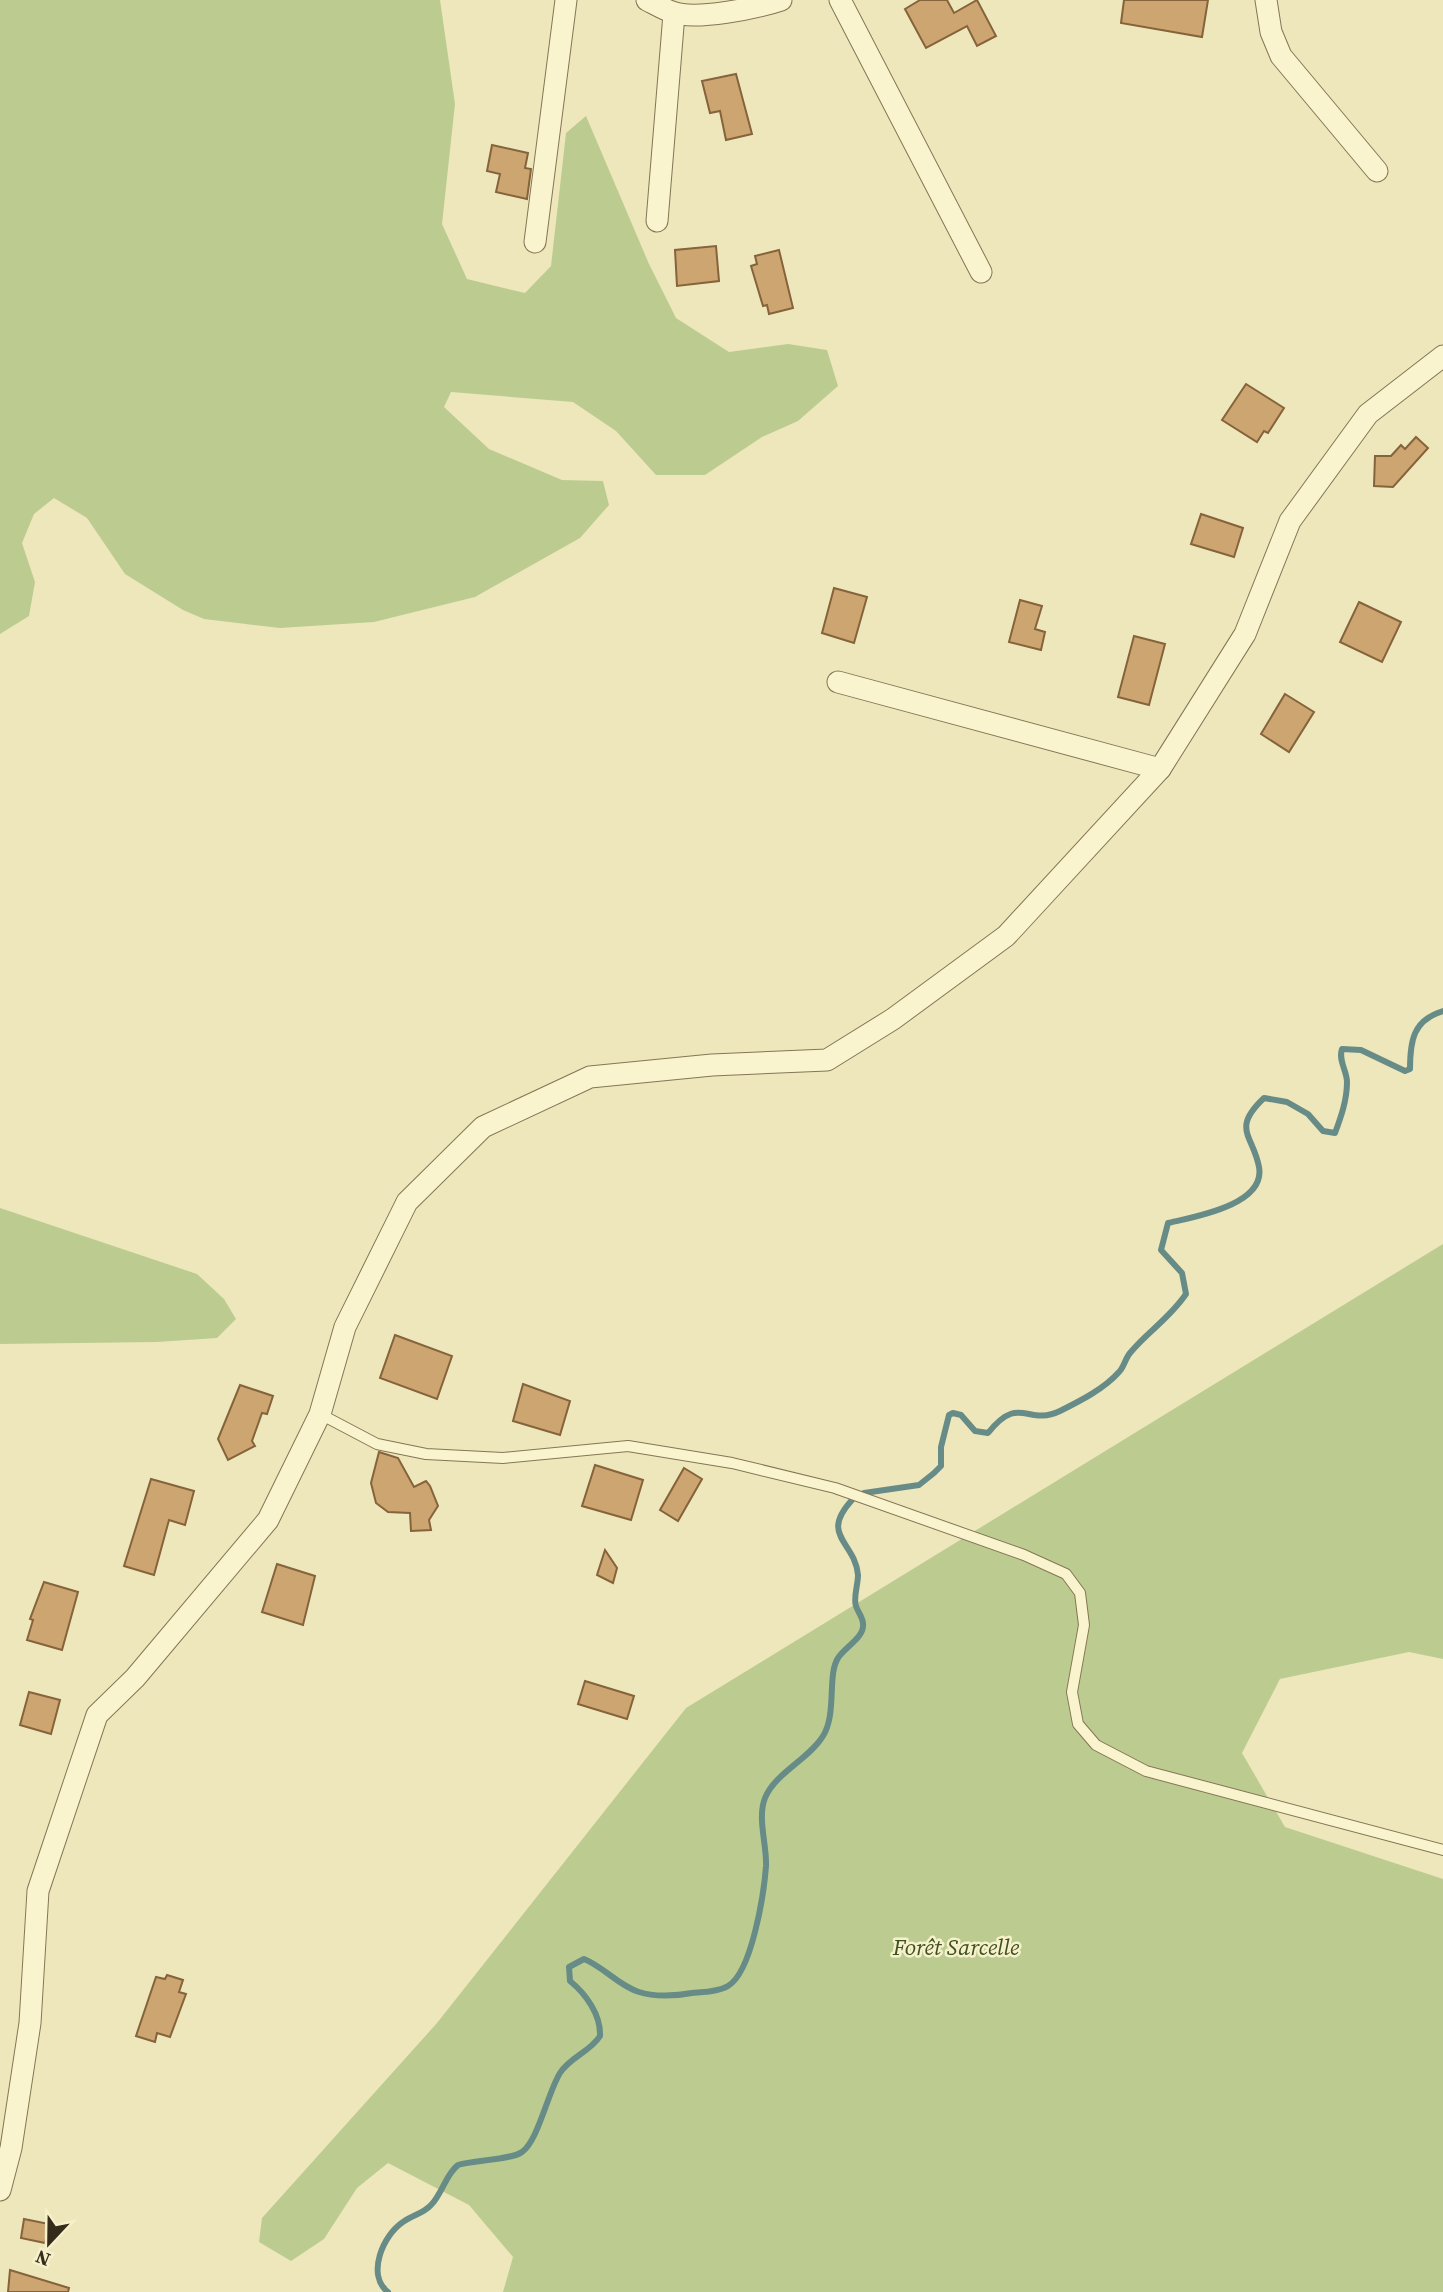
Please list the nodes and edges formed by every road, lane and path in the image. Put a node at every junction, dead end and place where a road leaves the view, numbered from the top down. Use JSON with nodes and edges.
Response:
{"nodes":[{"id":1,"x":566,"y":0,"type":"edge"},
{"id":2,"x":647,"y":0,"type":"edge"},
{"id":3,"x":781,"y":0,"type":"edge"},
{"id":4,"x":840,"y":0,"type":"edge"},
{"id":5,"x":1266,"y":0,"type":"edge"},
{"id":6,"x":674,"y":14,"type":"junction"},
{"id":7,"x":1377,"y":171,"type":"dead end"},
{"id":8,"x":657,"y":221,"type":"dead end"},
{"id":9,"x":535,"y":242,"type":"dead end"},
{"id":10,"x":981,"y":272,"type":"dead end"},
{"id":11,"x":1443,"y":356,"type":"edge"},
{"id":12,"x":838,"y":682,"type":"dead end"},
{"id":13,"x":1160,"y":769,"type":"junction"},
{"id":14,"x":320,"y":1414,"type":"junction"},
{"id":15,"x":1443,"y":1850,"type":"edge"},
{"id":16,"x":0,"y":2190,"type":"edge"}],
"edges":[{"from":1,"to":9,"type":"street"},
{"from":2,"to":6,"type":"street"},
{"from":3,"to":6,"type":"street"},
{"from":4,"to":10,"type":"street"},
{"from":5,"to":7,"type":"street"},
{"from":6,"to":8,"type":"street"},
{"from":11,"to":13,"type":"street"},
{"from":12,"to":13,"type":"street"},
{"from":13,"to":14,"type":"street"},
{"from":14,"to":15,"type":"lane"},
{"from":14,"to":16,"type":"street"}]}
